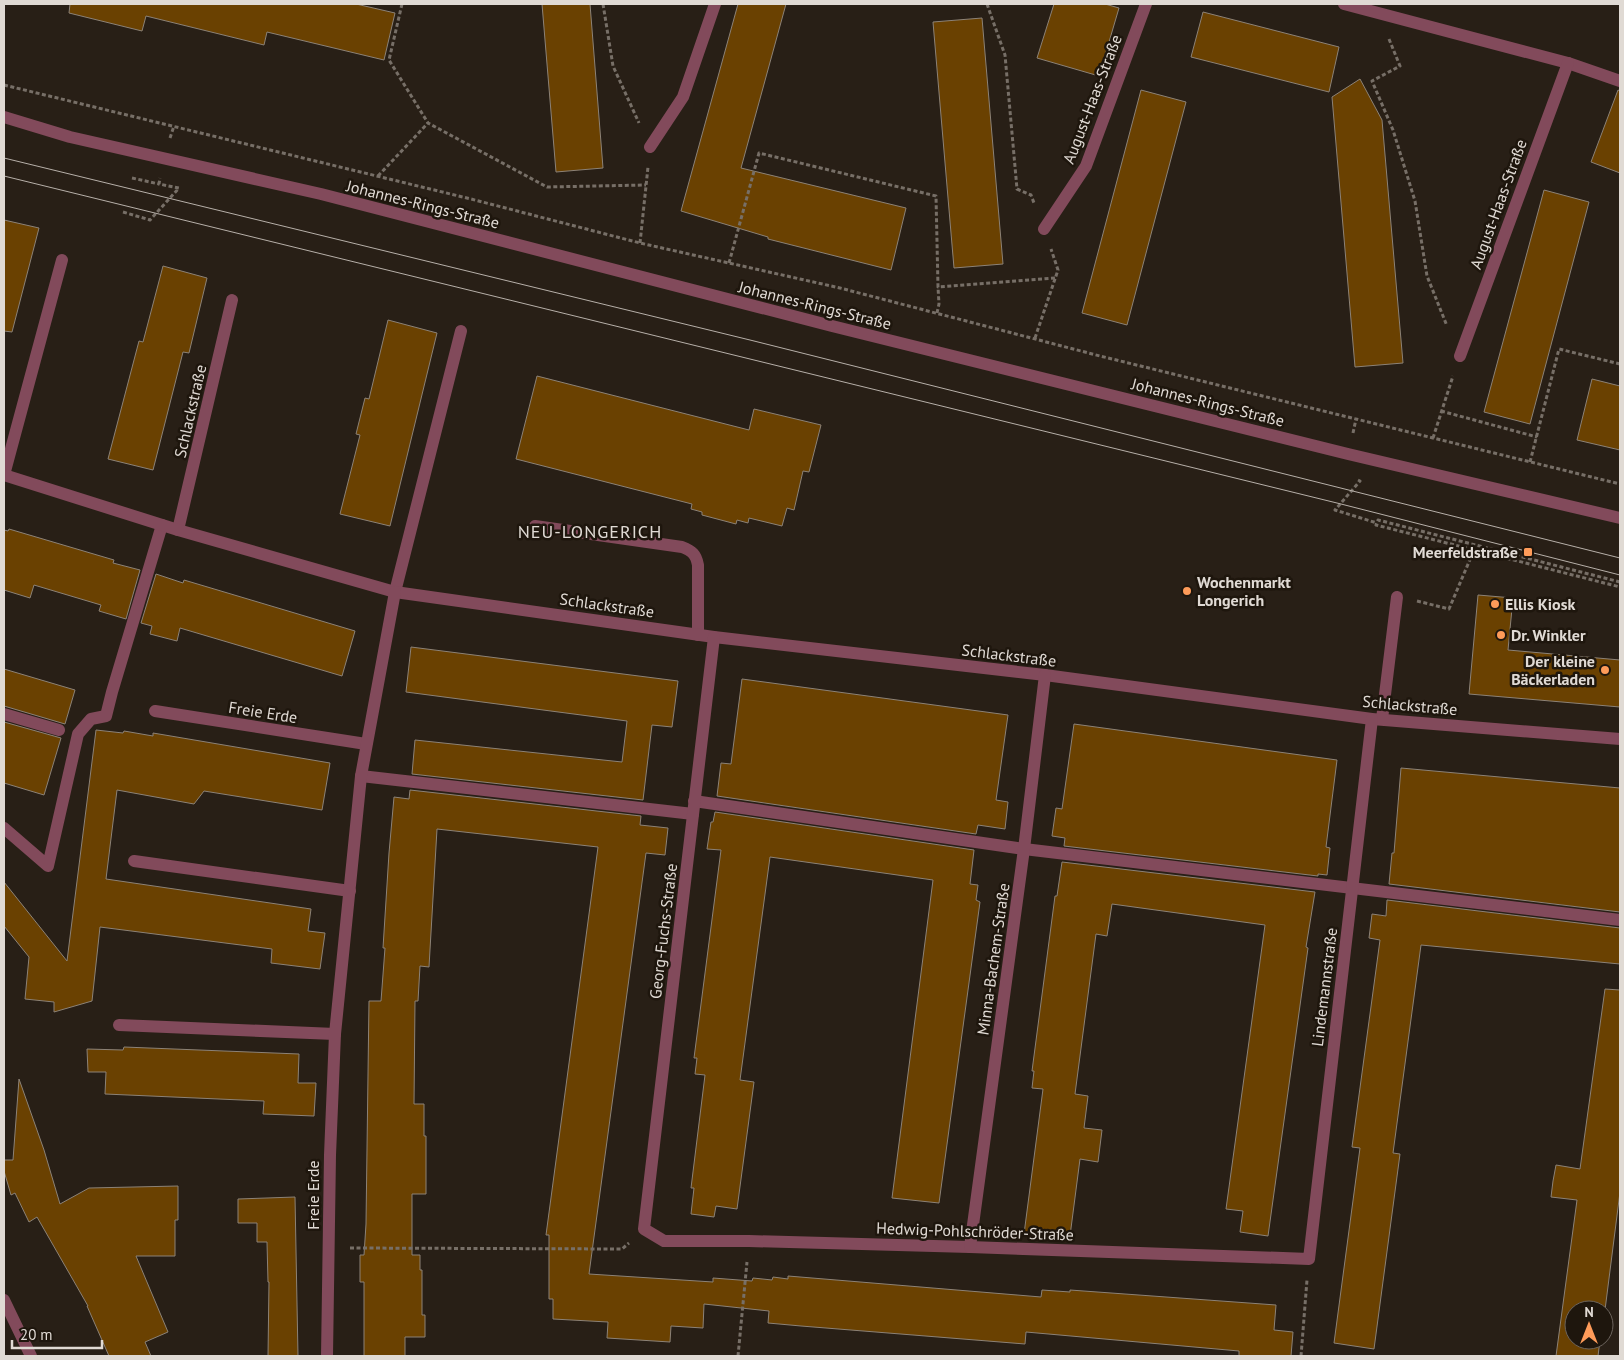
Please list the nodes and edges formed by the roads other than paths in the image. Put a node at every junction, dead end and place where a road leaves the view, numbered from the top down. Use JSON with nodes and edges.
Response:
{"nodes":[{"id":1,"x":715,"y":4,"type":"edge"},
{"id":2,"x":1146,"y":4,"type":"edge"},
{"id":3,"x":1344,"y":4,"type":"edge"},
{"id":4,"x":1568,"y":63,"type":"junction"},
{"id":5,"x":1620,"y":81,"type":"edge"},
{"id":6,"x":4,"y":117,"type":"edge"},
{"id":7,"x":650,"y":147,"type":"road end"},
{"id":8,"x":1044,"y":228,"type":"road end"},
{"id":9,"x":62,"y":260,"type":"dead end"},
{"id":10,"x":232,"y":300,"type":"dead end"},
{"id":11,"x":461,"y":331,"type":"dead end"},
{"id":12,"x":1460,"y":356,"type":"road end"},
{"id":13,"x":4,"y":475,"type":"edge"},
{"id":14,"x":1620,"y":518,"type":"edge"},
{"id":15,"x":162,"y":525,"type":"junction"},
{"id":16,"x":535,"y":526,"type":"dead end"},
{"id":17,"x":178,"y":530,"type":"junction"},
{"id":18,"x":394,"y":592,"type":"junction"},
{"id":19,"x":1397,"y":597,"type":"road end"},
{"id":20,"x":698,"y":635,"type":"junction"},
{"id":21,"x":714,"y":637,"type":"junction"},
{"id":22,"x":1045,"y":675,"type":"junction"},
{"id":23,"x":155,"y":711,"type":"dead end"},
{"id":24,"x":4,"y":714,"type":"edge"},
{"id":25,"x":1377,"y":719,"type":"junction"},
{"id":26,"x":59,"y":730,"type":"dead end"},
{"id":27,"x":1620,"y":739,"type":"edge"},
{"id":28,"x":366,"y":744,"type":"junction"},
{"id":29,"x":361,"y":776,"type":"junction"},
{"id":30,"x":694,"y":808,"type":"junction"},
{"id":31,"x":4,"y":828,"type":"edge"},
{"id":32,"x":1024,"y":849,"type":"junction"},
{"id":33,"x":134,"y":861,"type":"dead end"},
{"id":34,"x":1352,"y":888,"type":"junction"},
{"id":35,"x":350,"y":892,"type":"junction"},
{"id":36,"x":1620,"y":920,"type":"edge"},
{"id":37,"x":119,"y":1025,"type":"dead end"},
{"id":38,"x":335,"y":1034,"type":"junction"},
{"id":39,"x":644,"y":1228,"type":"joint"},
{"id":40,"x":970,"y":1247,"type":"junction"},
{"id":41,"x":1309,"y":1259,"type":"joint"},
{"id":42,"x":4,"y":1300,"type":"edge"},
{"id":43,"x":30,"y":1356,"type":"edge"},
{"id":44,"x":327,"y":1356,"type":"edge"}],
"edges":[{"from":1,"to":7,"type":"street"},
{"from":2,"to":8,"type":"street","name":"August-Haas-Straße"},
{"from":3,"to":4,"type":"street"},
{"from":4,"to":5,"type":"street"},
{"from":4,"to":12,"type":"street","name":"August-Haas-Straße"},
{"from":6,"to":14,"type":"street","name":"Johannes-Rings-Straße"},
{"from":9,"to":13,"type":"street","name":"Schlackstraße"},
{"from":10,"to":17,"type":"street","name":"Schlackstraße"},
{"from":11,"to":18,"type":"street"},
{"from":13,"to":15,"type":"street","name":"Schlackstraße"},
{"from":15,"to":17,"type":"street","name":"Schlackstraße"},
{"from":15,"to":31,"type":"street"},
{"from":16,"to":20,"type":"street"},
{"from":17,"to":18,"type":"street","name":"Schlackstraße"},
{"from":18,"to":20,"type":"street","name":"Schlackstraße"},
{"from":18,"to":28,"type":"street","name":"Freie Erde"},
{"from":19,"to":25,"type":"street","name":"Lindemannstraße"},
{"from":20,"to":21,"type":"street","name":"Schlackstraße"},
{"from":21,"to":22,"type":"street","name":"Schlackstraße"},
{"from":21,"to":30,"type":"street","name":"Georg-Fuchs-Straße"},
{"from":22,"to":25,"type":"street","name":"Schlackstraße"},
{"from":22,"to":32,"type":"street","name":"Minna-Bachem-Straße"},
{"from":23,"to":28,"type":"street","name":"Freie Erde"},
{"from":24,"to":26,"type":"street"},
{"from":25,"to":27,"type":"street","name":"Schlackstraße"},
{"from":25,"to":34,"type":"street","name":"Lindemannstraße"},
{"from":28,"to":29,"type":"street","name":"Freie Erde"},
{"from":29,"to":30,"type":"street"},
{"from":29,"to":35,"type":"street","name":"Freie Erde"},
{"from":30,"to":32,"type":"street"},
{"from":30,"to":39,"type":"street","name":"Georg-Fuchs-Straße"},
{"from":32,"to":34,"type":"street"},
{"from":32,"to":40,"type":"street","name":"Minna-Bachem-Straße"},
{"from":33,"to":35,"type":"street"},
{"from":34,"to":36,"type":"street"},
{"from":34,"to":41,"type":"street","name":"Lindemannstraße"},
{"from":35,"to":38,"type":"street","name":"Freie Erde"},
{"from":37,"to":38,"type":"street"},
{"from":38,"to":44,"type":"street","name":"Freie Erde"},
{"from":39,"to":40,"type":"street","name":"Hedwig-Pohlschröder-Straße"},
{"from":40,"to":41,"type":"street","name":"Hedwig-Pohlschröder-Straße"},
{"from":42,"to":43,"type":"street"}]}
